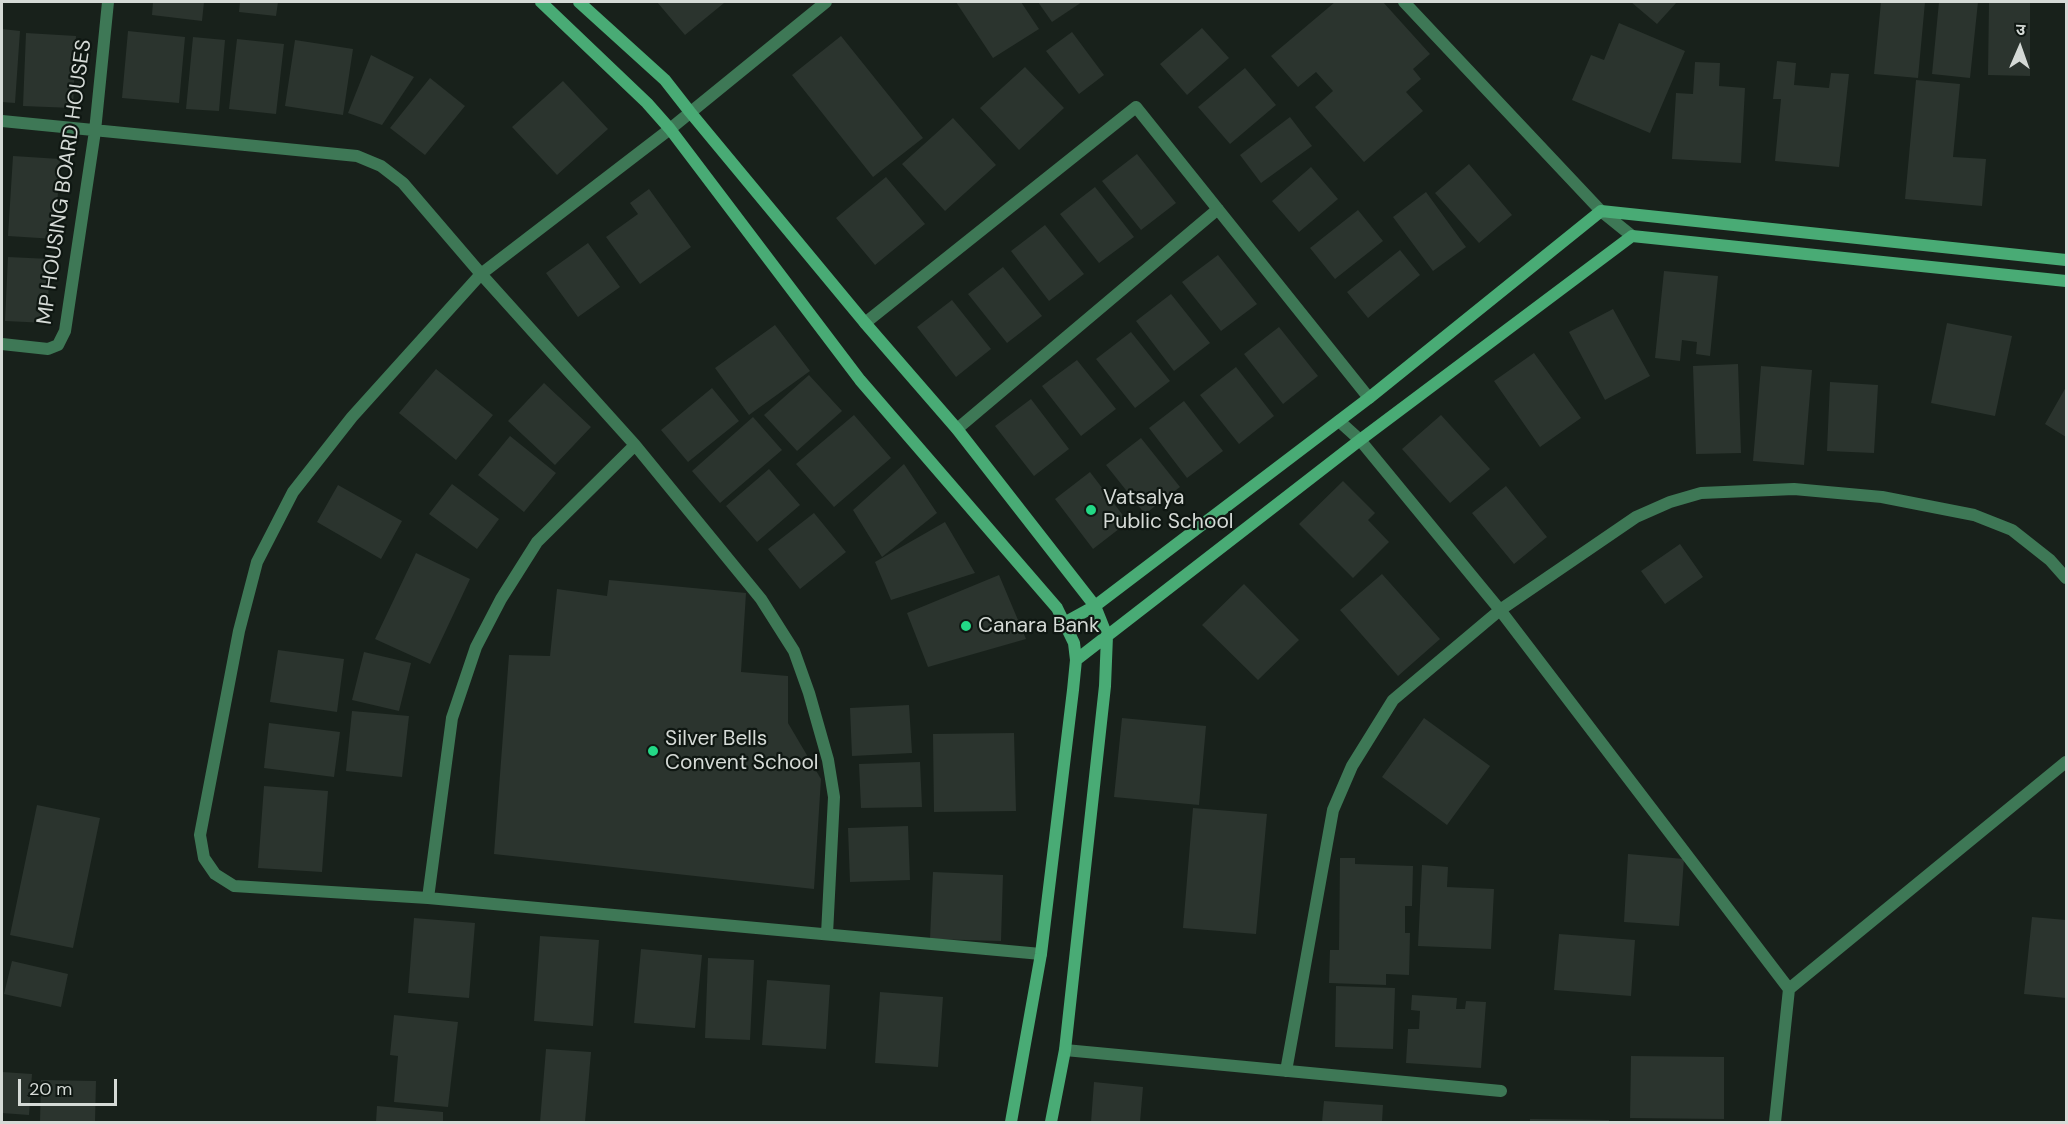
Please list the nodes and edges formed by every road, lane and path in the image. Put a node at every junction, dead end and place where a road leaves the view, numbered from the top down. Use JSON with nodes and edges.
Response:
{"nodes":[{"id":1,"x":108,"y":2,"type":"edge"},
{"id":2,"x":541,"y":2,"type":"edge"},
{"id":3,"x":579,"y":2,"type":"edge"},
{"id":4,"x":826,"y":2,"type":"edge"},
{"id":5,"x":1404,"y":2,"type":"edge"},
{"id":6,"x":690,"y":112,"type":"junction"},
{"id":7,"x":2,"y":121,"type":"edge"},
{"id":8,"x":670,"y":129,"type":"junction"},
{"id":9,"x":95,"y":131,"type":"junction"},
{"id":10,"x":1218,"y":209,"type":"junction"},
{"id":11,"x":1601,"y":211,"type":"junction"},
{"id":12,"x":1632,"y":236,"type":"junction"},
{"id":13,"x":2067,"y":260,"type":"edge"},
{"id":14,"x":481,"y":273,"type":"junction"},
{"id":15,"x":2067,"y":281,"type":"edge"},
{"id":16,"x":865,"y":323,"type":"junction"},
{"id":17,"x":2,"y":344,"type":"edge"},
{"id":18,"x":1369,"y":398,"type":"junction"},
{"id":19,"x":1339,"y":421,"type":"junction"},
{"id":20,"x":957,"y":429,"type":"junction"},
{"id":21,"x":1360,"y":440,"type":"junction"},
{"id":22,"x":635,"y":445,"type":"junction"},
{"id":23,"x":2067,"y":578,"type":"edge"},
{"id":24,"x":1095,"y":606,"type":"junction"},
{"id":25,"x":1500,"y":610,"type":"junction"},
{"id":26,"x":1065,"y":623,"type":"junction"},
{"id":27,"x":1107,"y":636,"type":"junction"},
{"id":28,"x":1076,"y":660,"type":"junction"},
{"id":29,"x":2067,"y":762,"type":"edge"},
{"id":30,"x":428,"y":898,"type":"junction"},
{"id":31,"x":827,"y":934,"type":"junction"},
{"id":32,"x":1041,"y":954,"type":"junction"},
{"id":33,"x":1790,"y":989,"type":"junction"},
{"id":34,"x":1065,"y":1050,"type":"junction"},
{"id":35,"x":1286,"y":1071,"type":"junction"},
{"id":36,"x":1501,"y":1091,"type":"dead end"},
{"id":37,"x":1011,"y":1122,"type":"edge"},
{"id":38,"x":1051,"y":1122,"type":"edge"},
{"id":39,"x":1775,"y":1122,"type":"edge"}],
"edges":[{"from":1,"to":9,"type":"street","name":"MP HOUSING BOARD HOUSES"},
{"from":2,"to":8,"type":"street"},
{"from":3,"to":6,"type":"street"},
{"from":4,"to":6,"type":"street"},
{"from":5,"to":11,"type":"street"},
{"from":6,"to":8,"type":"street"},
{"from":6,"to":16,"type":"street"},
{"from":7,"to":9,"type":"street"},
{"from":8,"to":14,"type":"street"},
{"from":8,"to":26,"type":"street"},
{"from":9,"to":14,"type":"street"},
{"from":9,"to":17,"type":"street","name":"MP HOUSING BOARD HOUSES"},
{"from":10,"to":16,"type":"street"},
{"from":10,"to":18,"type":"street"},
{"from":10,"to":20,"type":"street"},
{"from":11,"to":12,"type":"street"},
{"from":11,"to":13,"type":"street"},
{"from":11,"to":18,"type":"street"},
{"from":12,"to":15,"type":"street"},
{"from":12,"to":21,"type":"street"},
{"from":14,"to":22,"type":"street"},
{"from":14,"to":30,"type":"street"},
{"from":16,"to":20,"type":"street"},
{"from":18,"to":19,"type":"street"},
{"from":19,"to":21,"type":"street"},
{"from":19,"to":24,"type":"street"},
{"from":20,"to":24,"type":"street"},
{"from":21,"to":25,"type":"street"},
{"from":21,"to":27,"type":"street"},
{"from":22,"to":30,"type":"street"},
{"from":22,"to":31,"type":"street"},
{"from":23,"to":25,"type":"street"},
{"from":24,"to":26,"type":"street"},
{"from":24,"to":27,"type":"street"},
{"from":25,"to":33,"type":"street"},
{"from":25,"to":35,"type":"street"},
{"from":26,"to":28,"type":"street"},
{"from":27,"to":28,"type":"street"},
{"from":27,"to":34,"type":"street"},
{"from":28,"to":32,"type":"street"},
{"from":29,"to":33,"type":"street"},
{"from":30,"to":31,"type":"street"},
{"from":31,"to":32,"type":"street"},
{"from":32,"to":37,"type":"street"},
{"from":33,"to":39,"type":"street"},
{"from":34,"to":35,"type":"street"},
{"from":34,"to":38,"type":"street"},
{"from":35,"to":36,"type":"street"}]}
